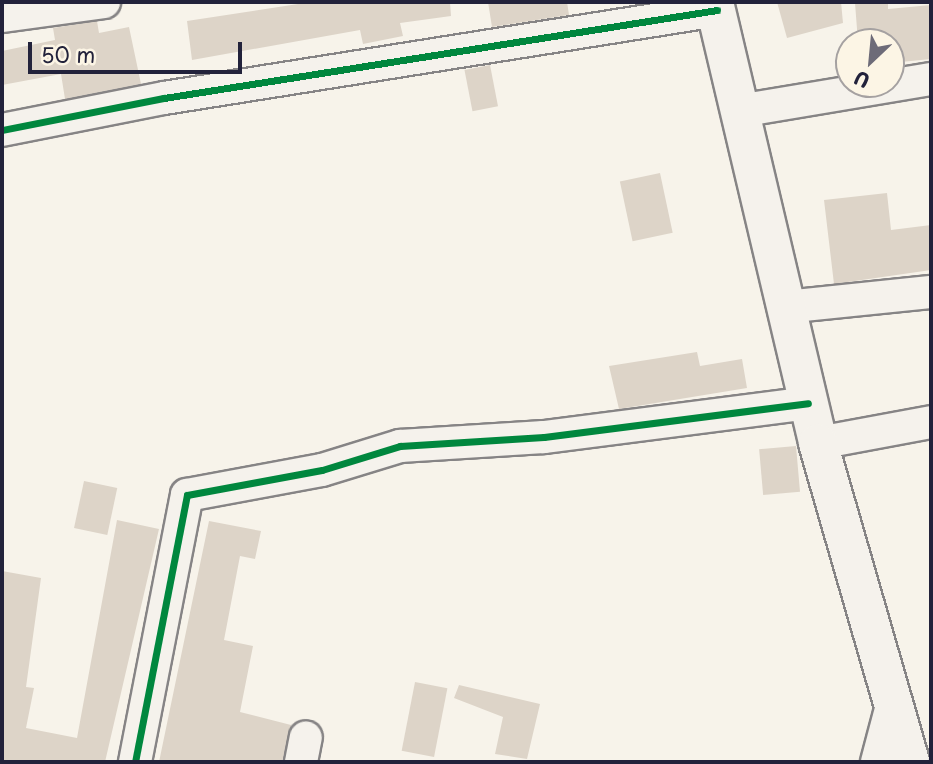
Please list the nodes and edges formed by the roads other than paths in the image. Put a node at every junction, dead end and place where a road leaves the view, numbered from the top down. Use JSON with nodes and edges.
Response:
{"nodes":[{"id":1,"x":104,"y":2,"type":"edge"},
{"id":2,"x":716,"y":6,"type":"edge"},
{"id":3,"x":2,"y":16,"type":"edge"},
{"id":4,"x":931,"y":79,"type":"edge"},
{"id":5,"x":739,"y":111,"type":"junction"},
{"id":6,"x":2,"y":130,"type":"edge"},
{"id":7,"x":931,"y":292,"type":"edge"},
{"id":8,"x":785,"y":307,"type":"junction"},
{"id":9,"x":808,"y":403,"type":"junction"},
{"id":10,"x":931,"y":422,"type":"edge"},
{"id":11,"x":818,"y":443,"type":"junction"},
{"id":12,"x":891,"y":709,"type":"junction"},
{"id":13,"x":135,"y":762,"type":"edge"},
{"id":14,"x":877,"y":762,"type":"edge"},
{"id":15,"x":910,"y":762,"type":"edge"}],
"edges":[{"from":1,"to":3,"type":"street"},
{"from":2,"to":5,"type":"main road"},
{"from":2,"to":6,"type":"street"},
{"from":4,"to":5,"type":"street"},
{"from":5,"to":8,"type":"main road"},
{"from":7,"to":8,"type":"street"},
{"from":8,"to":9,"type":"main road"},
{"from":9,"to":11,"type":"main road"},
{"from":9,"to":13,"type":"street"},
{"from":10,"to":11,"type":"street"},
{"from":11,"to":12,"type":"main road"},
{"from":12,"to":14,"type":"street"},
{"from":12,"to":15,"type":"main road"}]}
